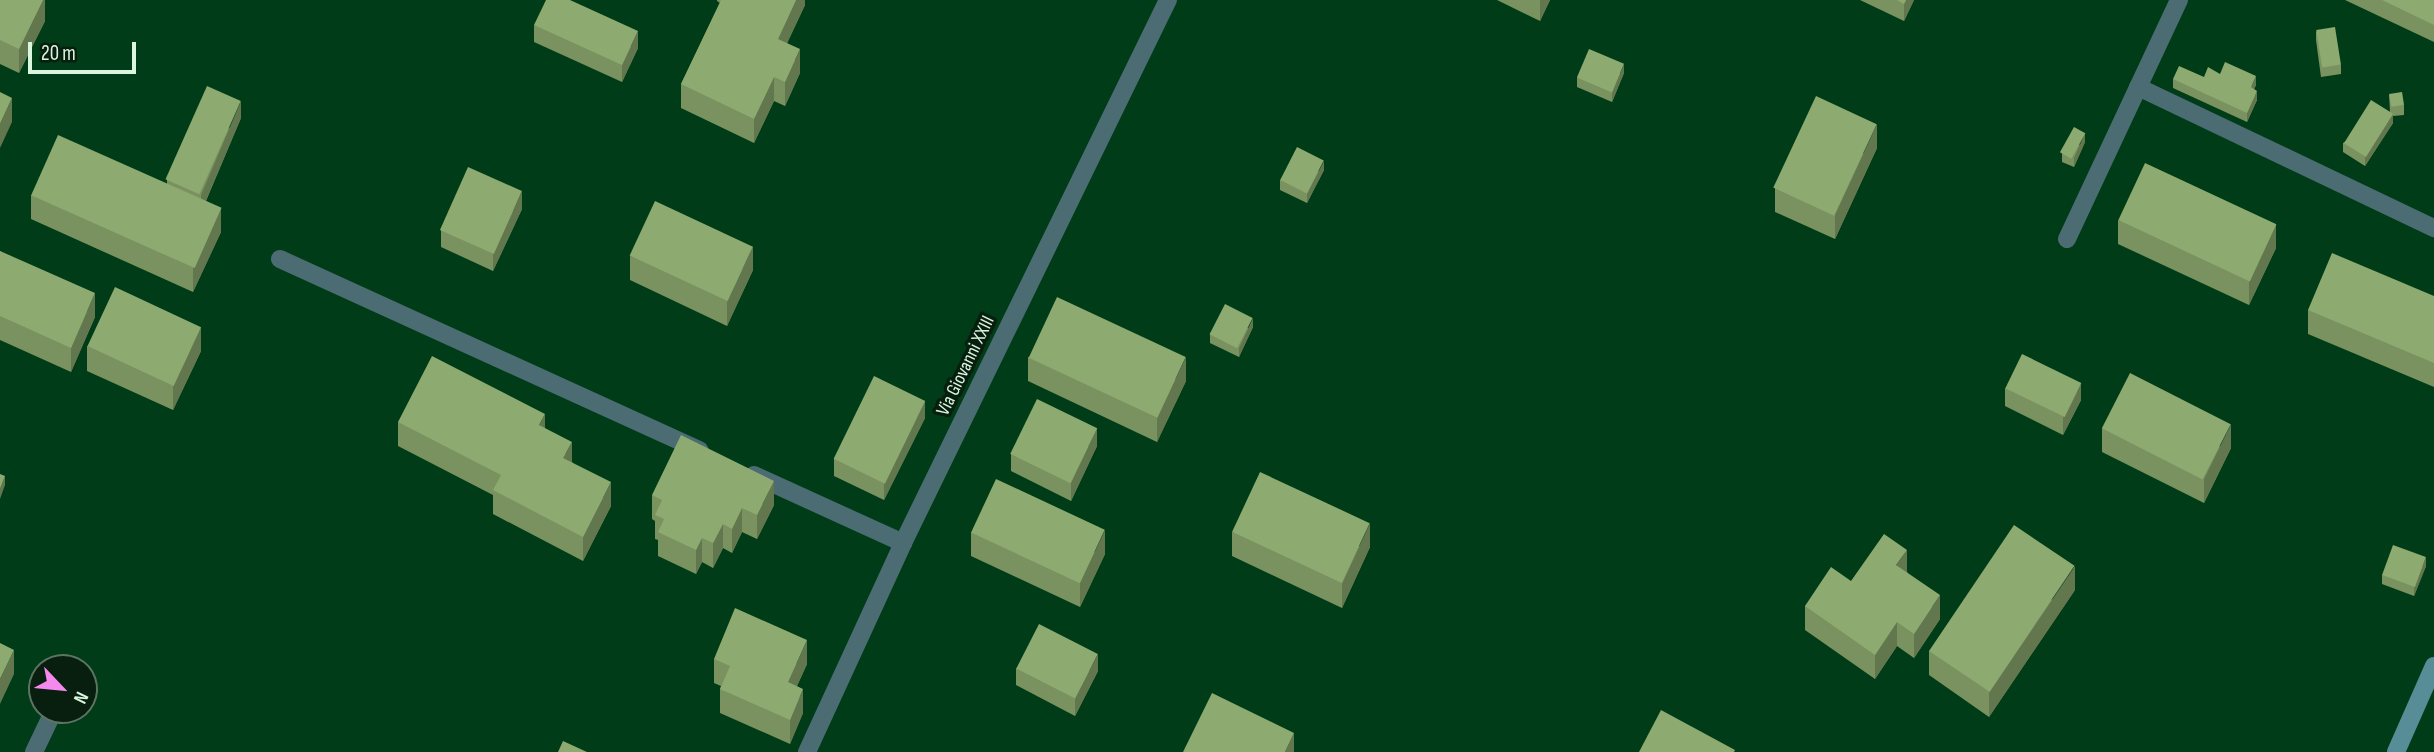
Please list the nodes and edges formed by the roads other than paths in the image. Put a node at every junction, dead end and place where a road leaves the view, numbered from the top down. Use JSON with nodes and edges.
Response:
{"nodes":[{"id":1,"x":1168,"y":0,"type":"edge"},
{"id":2,"x":2179,"y":0,"type":"edge"},
{"id":3,"x":2138,"y":87,"type":"junction"},
{"id":4,"x":2434,"y":228,"type":"edge"},
{"id":5,"x":2067,"y":239,"type":"dead end"},
{"id":6,"x":280,"y":259,"type":"dead end"},
{"id":7,"x":713,"y":456,"type":"edge"},
{"id":8,"x":738,"y":468,"type":"edge"},
{"id":9,"x":903,"y":543,"type":"junction"},
{"id":10,"x":2434,"y":666,"type":"edge"},
{"id":11,"x":47,"y":724,"type":"edge"},
{"id":12,"x":34,"y":752,"type":"edge"},
{"id":13,"x":807,"y":752,"type":"edge"},
{"id":14,"x":2396,"y":752,"type":"edge"}],
"edges":[{"from":1,"to":9,"type":"street","name":"Via Giovanni XXIII"},
{"from":2,"to":3,"type":"street"},
{"from":3,"to":4,"type":"street"},
{"from":3,"to":5,"type":"street"},
{"from":6,"to":7,"type":"street"},
{"from":8,"to":9,"type":"street"},
{"from":9,"to":13,"type":"street","name":"Via Giovanni XXIII"},
{"from":10,"to":14,"type":"main road"},
{"from":11,"to":12,"type":"street"}]}
